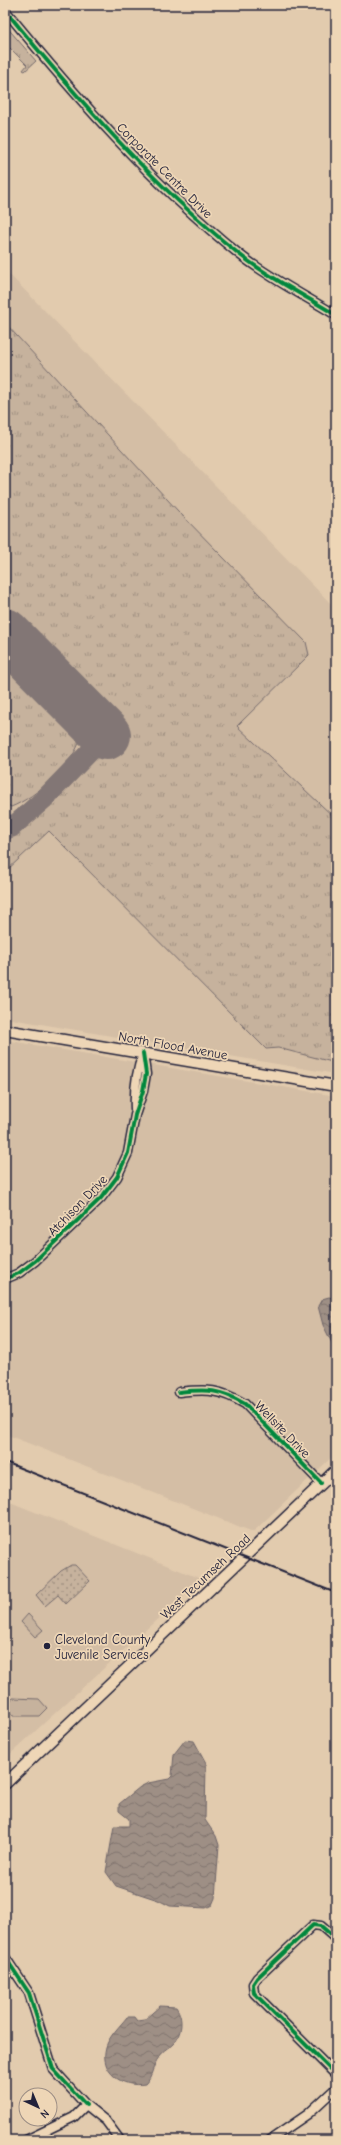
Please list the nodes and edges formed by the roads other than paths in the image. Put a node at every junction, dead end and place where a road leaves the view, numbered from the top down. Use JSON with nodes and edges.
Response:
{"nodes":[{"id":1,"x":5,"y":10,"type":"edge"},
{"id":2,"x":336,"y":315,"type":"edge"},
{"id":3,"x":5,"y":1030,"type":"edge"},
{"id":4,"x":144,"y":1053,"type":"junction"},
{"id":5,"x":336,"y":1086,"type":"edge"},
{"id":6,"x":5,"y":1279,"type":"edge"},
{"id":7,"x":179,"y":1392,"type":"dead end"},
{"id":8,"x":336,"y":1470,"type":"edge"},
{"id":9,"x":322,"y":1483,"type":"junction"},
{"id":10,"x":5,"y":1784,"type":"edge"},
{"id":11,"x":336,"y":1939,"type":"edge"},
{"id":12,"x":5,"y":1957,"type":"edge"},
{"id":13,"x":336,"y":2075,"type":"edge"},
{"id":14,"x":336,"y":2088,"type":"edge"},
{"id":15,"x":86,"y":2104,"type":"junction"},
{"id":16,"x":26,"y":2140,"type":"edge"},
{"id":17,"x":120,"y":2140,"type":"edge"},
{"id":18,"x":272,"y":2140,"type":"edge"}],
"edges":[{"from":1,"to":2,"type":"street","name":"Corporate Centre Drive"},
{"from":3,"to":4,"type":"main road","name":"North Flood Avenue"},
{"from":4,"to":5,"type":"main road","name":"North Flood Avenue"},
{"from":4,"to":6,"type":"street","name":"Atchison Drive"},
{"from":7,"to":9,"type":"street","name":"Wellsite Drive"},
{"from":8,"to":9,"type":"main road","name":"West Tecumseh Road"},
{"from":9,"to":10,"type":"main road","name":"West Tecumseh Road"},
{"from":11,"to":13,"type":"street"},
{"from":12,"to":15,"type":"street"},
{"from":14,"to":18,"type":"street"},
{"from":15,"to":16,"type":"street"},
{"from":15,"to":17,"type":"street"}]}
